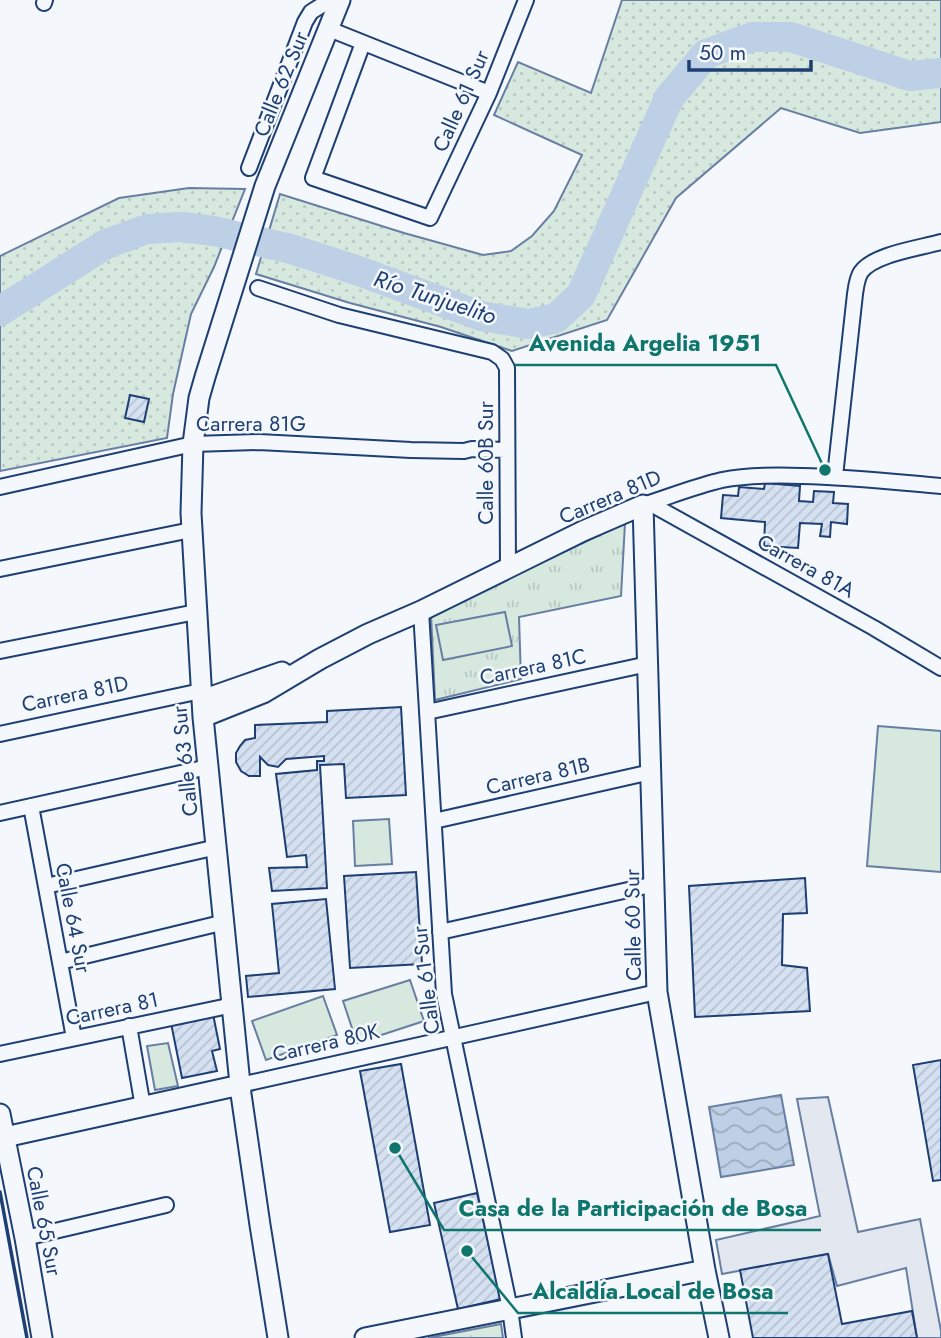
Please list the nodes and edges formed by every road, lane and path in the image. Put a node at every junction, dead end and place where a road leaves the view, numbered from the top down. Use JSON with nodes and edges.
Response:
{"nodes":[{"id":1,"x":330,"y":0,"type":"edge"},
{"id":2,"x":340,"y":0,"type":"edge"},
{"id":3,"x":526,"y":0,"type":"edge"},
{"id":4,"x":328,"y":29,"type":"junction"},
{"id":5,"x":363,"y":43,"type":"junction"},
{"id":6,"x":489,"y":93,"type":"junction"},
{"id":7,"x":249,"y":168,"type":"dead end"},
{"id":8,"x":265,"y":186,"type":"joint"},
{"id":9,"x":941,"y":242,"type":"edge"},
{"id":10,"x":258,"y":288,"type":"dead end"},
{"id":11,"x":193,"y":444,"type":"junction"},
{"id":12,"x":506,"y":450,"type":"junction"},
{"id":13,"x":835,"y":477,"type":"junction"},
{"id":14,"x":941,"y":486,"type":"edge"},
{"id":15,"x":0,"y":487,"type":"edge"},
{"id":16,"x":646,"y":504,"type":"junction"},
{"id":17,"x":191,"y":530,"type":"junction"},
{"id":18,"x":508,"y":568,"type":"junction"},
{"id":19,"x":0,"y":569,"type":"edge"},
{"id":20,"x":421,"y":611,"type":"junction"},
{"id":21,"x":196,"y":612,"type":"junction"},
{"id":22,"x":0,"y":651,"type":"edge"},
{"id":23,"x":648,"y":664,"type":"junction"},
{"id":24,"x":941,"y":668,"type":"edge"},
{"id":25,"x":202,"y":703,"type":"junction"},
{"id":26,"x":427,"y":712,"type":"junction"},
{"id":27,"x":0,"y":734,"type":"edge"},
{"id":28,"x":208,"y":766,"type":"junction"},
{"id":29,"x":651,"y":772,"type":"junction"},
{"id":30,"x":31,"y":806,"type":"junction"},
{"id":31,"x":0,"y":813,"type":"edge"},
{"id":32,"x":434,"y":821,"type":"junction"},
{"id":33,"x":217,"y":847,"type":"junction"},
{"id":34,"x":655,"y":884,"type":"junction"},
{"id":35,"x":46,"y":886,"type":"junction"},
{"id":36,"x":225,"y":922,"type":"junction"},
{"id":37,"x":440,"y":932,"type":"junction"},
{"id":38,"x":61,"y":962,"type":"junction"},
{"id":39,"x":657,"y":992,"type":"junction"},
{"id":40,"x":233,"y":1005,"type":"junction"},
{"id":41,"x":129,"y":1026,"type":"junction"},
{"id":42,"x":74,"y":1038,"type":"junction"},
{"id":43,"x":453,"y":1038,"type":"junction"},
{"id":44,"x":0,"y":1054,"type":"edge"},
{"id":45,"x":240,"y":1085,"type":"junction"},
{"id":46,"x":143,"y":1107,"type":"junction"},
{"id":47,"x":0,"y":1114,"type":"edge"},
{"id":48,"x":5,"y":1137,"type":"junction"},
{"id":49,"x":166,"y":1205,"type":"dead end"},
{"id":50,"x":25,"y":1238,"type":"junction"},
{"id":51,"x":705,"y":1270,"type":"junction"},
{"id":52,"x":510,"y":1309,"type":"junction"},
{"id":53,"x":42,"y":1338,"type":"edge"},
{"id":54,"x":278,"y":1338,"type":"edge"},
{"id":55,"x":365,"y":1338,"type":"edge"},
{"id":56,"x":514,"y":1338,"type":"edge"},
{"id":57,"x":719,"y":1338,"type":"edge"}],
"edges":[{"from":1,"to":7,"type":"street","name":"Calle 62 Sur"},
{"from":2,"to":4,"type":"street","name":"Calle 62 Sur"},
{"from":3,"to":6,"type":"street","name":"Calle 61 Sur"},
{"from":4,"to":5,"type":"street"},
{"from":4,"to":8,"type":"street","name":"Calle 62 Sur"},
{"from":5,"to":6,"type":"street"},
{"from":5,"to":6,"type":"street","name":"Calle 61 Sur"},
{"from":8,"to":11,"type":"street","name":"Calle 63 Sur"},
{"from":9,"to":13,"type":"street"},
{"from":10,"to":12,"type":"street","name":"Calle 60B Sur"},
{"from":11,"to":12,"type":"street","name":"Carrera 81G"},
{"from":11,"to":15,"type":"street","name":"Carrera 81G"},
{"from":11,"to":17,"type":"street","name":"Calle 63 Sur"},
{"from":12,"to":18,"type":"street","name":"Calle 60B Sur"},
{"from":13,"to":14,"type":"street","name":"Carrera 81D"},
{"from":13,"to":16,"type":"street","name":"Carrera 81D"},
{"from":16,"to":18,"type":"street","name":"Carrera 81D"},
{"from":16,"to":23,"type":"street","name":"Calle 60 Sur"},
{"from":16,"to":24,"type":"street","name":"Carrera 81A"},
{"from":17,"to":19,"type":"street"},
{"from":17,"to":21,"type":"street","name":"Calle 63 Sur"},
{"from":18,"to":20,"type":"street","name":"Carrera 81D"},
{"from":20,"to":25,"type":"street","name":"Carrera 81D"},
{"from":20,"to":26,"type":"street","name":"Calle 61 Sur"},
{"from":21,"to":22,"type":"street"},
{"from":21,"to":25,"type":"street","name":"Calle 63 Sur"},
{"from":23,"to":26,"type":"street","name":"Carrera 81C"},
{"from":23,"to":29,"type":"street","name":"Calle 60 Sur"},
{"from":25,"to":27,"type":"street","name":"Carrera 81D"},
{"from":25,"to":28,"type":"street","name":"Calle 63 Sur"},
{"from":26,"to":32,"type":"street","name":"Calle 61 Sur"},
{"from":28,"to":30,"type":"street"},
{"from":28,"to":33,"type":"street","name":"Calle 63 Sur"},
{"from":29,"to":32,"type":"street","name":"Carrera 81B"},
{"from":29,"to":34,"type":"street","name":"Calle 60 Sur"},
{"from":30,"to":31,"type":"street"},
{"from":30,"to":35,"type":"street","name":"Calle 64 Sur"},
{"from":32,"to":37,"type":"street","name":"Calle 61 Sur"},
{"from":33,"to":35,"type":"street"},
{"from":33,"to":36,"type":"street","name":"Calle 63 Sur"},
{"from":34,"to":37,"type":"street"},
{"from":34,"to":39,"type":"street","name":"Calle 60 Sur"},
{"from":35,"to":38,"type":"street","name":"Calle 64 Sur"},
{"from":36,"to":38,"type":"street"},
{"from":36,"to":40,"type":"street","name":"Calle 63 Sur"},
{"from":37,"to":43,"type":"street","name":"Calle 61 Sur"},
{"from":38,"to":42,"type":"street","name":"Calle 64 Sur"},
{"from":39,"to":43,"type":"street","name":"Carrera 80K"},
{"from":39,"to":51,"type":"street","name":"Calle 60 Sur"},
{"from":40,"to":41,"type":"street","name":"Carrera 81"},
{"from":40,"to":45,"type":"street","name":"Calle 63 Sur"},
{"from":41,"to":42,"type":"street","name":"Carrera 81"},
{"from":41,"to":46,"type":"street"},
{"from":42,"to":44,"type":"street","name":"Carrera 81"},
{"from":43,"to":45,"type":"street","name":"Carrera 80K"},
{"from":43,"to":52,"type":"street","name":"Calle 61 Sur"},
{"from":45,"to":46,"type":"street","name":"Carrera 80K"},
{"from":45,"to":54,"type":"street","name":"Calle 63 Sur"},
{"from":46,"to":48,"type":"street","name":"Carrera 80K"},
{"from":47,"to":48,"type":"street","name":"Calle 65 Sur"},
{"from":48,"to":50,"type":"street","name":"Calle 65 Sur"},
{"from":49,"to":50,"type":"street"},
{"from":50,"to":53,"type":"street","name":"Calle 65 Sur"},
{"from":51,"to":52,"type":"street"},
{"from":51,"to":57,"type":"street","name":"Calle 60 Sur"},
{"from":52,"to":55,"type":"street"},
{"from":52,"to":56,"type":"street","name":"Calle 61 Sur"}]}
